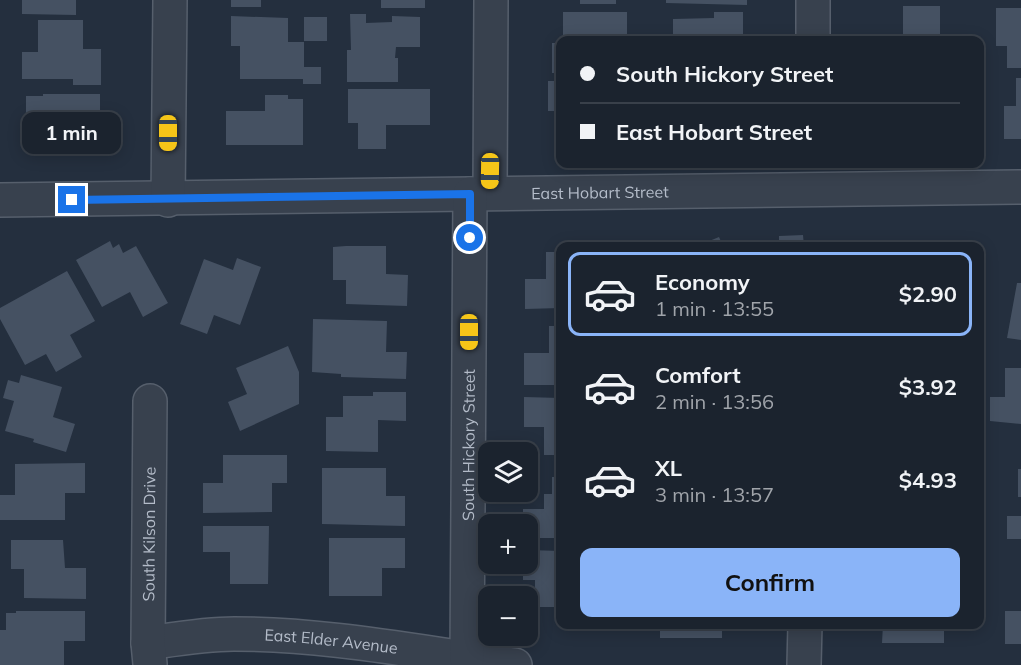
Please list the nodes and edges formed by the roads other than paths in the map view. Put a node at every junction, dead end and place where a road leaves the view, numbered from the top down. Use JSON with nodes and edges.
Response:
{"nodes":[{"id":1,"x":170,"y":0,"type":"edge"},
{"id":2,"x":491,"y":0,"type":"edge"},
{"id":3,"x":813,"y":0,"type":"edge"},
{"id":4,"x":813,"y":36,"type":"edge"},
{"id":5,"x":812,"y":177,"type":"edge"},
{"id":6,"x":1021,"y":187,"type":"edge"},
{"id":7,"x":480,"y":194,"type":"junction"},
{"id":8,"x":0,"y":200,"type":"edge"},
{"id":9,"x":168,"y":200,"type":"junction"},
{"id":10,"x":150,"y":401,"type":"dead end"},
{"id":11,"x":805,"y":629,"type":"edge"},
{"id":12,"x":149,"y":654,"type":"edge"},
{"id":13,"x":467,"y":659,"type":"junction"},
{"id":14,"x":515,"y":665,"type":"edge"},
{"id":15,"x":804,"y":665,"type":"edge"}],
"edges":[{"from":1,"to":9,"type":"street"},
{"from":2,"to":7,"type":"street","name":"South Hickory Street"},
{"from":3,"to":4,"type":"street"},
{"from":5,"to":6,"type":"street","name":"East Hobart Street"},
{"from":5,"to":7,"type":"street","name":"East Hobart Street"},
{"from":7,"to":9,"type":"street","name":"East Hobart Street"},
{"from":7,"to":13,"type":"street","name":"South Hickory Street"},
{"from":8,"to":9,"type":"street","name":"East Hobart Street"},
{"from":10,"to":12,"type":"street","name":"South Kilson Drive"},
{"from":11,"to":15,"type":"street"},
{"from":12,"to":13,"type":"street","name":"East Elder Avenue"},
{"from":13,"to":14,"type":"street","name":"East Elder Avenue"}]}
